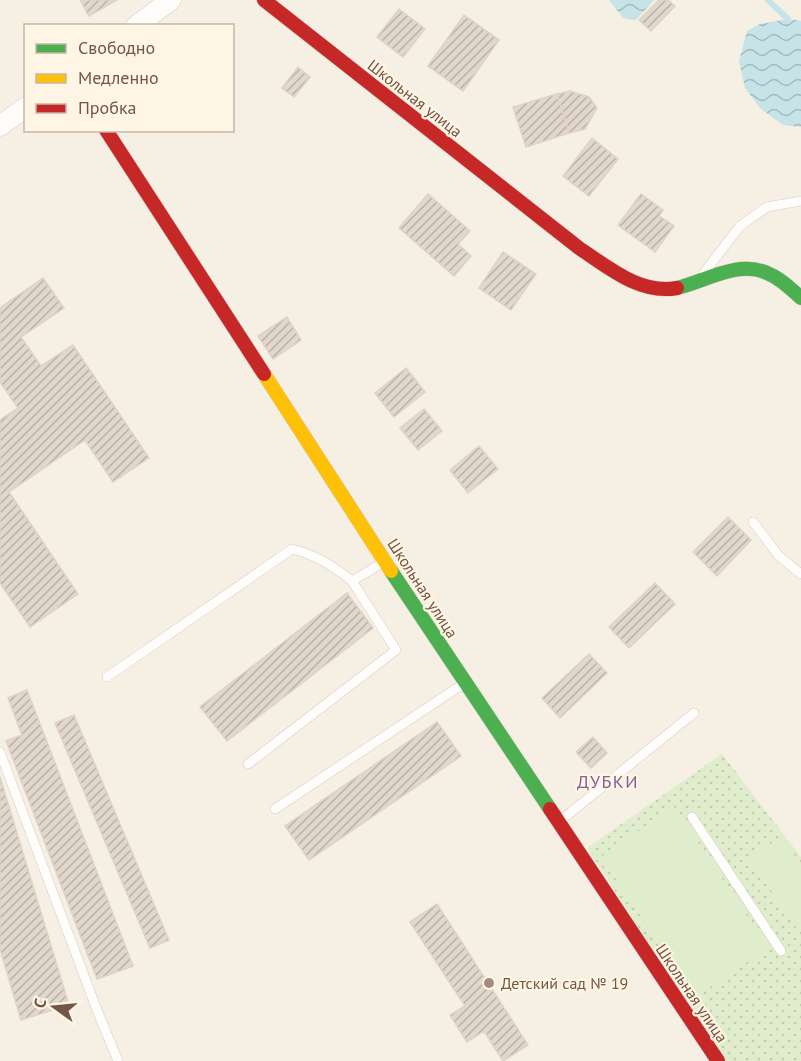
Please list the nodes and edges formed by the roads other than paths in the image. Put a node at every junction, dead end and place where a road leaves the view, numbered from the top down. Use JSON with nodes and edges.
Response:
{"nodes":[{"id":1,"x":171,"y":0,"type":"edge"},
{"id":2,"x":264,"y":0,"type":"edge"},
{"id":3,"x":139,"y":24,"type":"edge"},
{"id":4,"x":24,"y":108,"type":"edge"},
{"id":5,"x":0,"y":126,"type":"edge"},
{"id":6,"x":107,"y":132,"type":"edge"},
{"id":7,"x":801,"y":201,"type":"edge"},
{"id":8,"x":695,"y":284,"type":"junction"},
{"id":9,"x":801,"y":298,"type":"edge"},
{"id":10,"x":753,"y":522,"type":"dead end"},
{"id":11,"x":385,"y":561,"type":"junction"},
{"id":12,"x":801,"y":574,"type":"edge"},
{"id":13,"x":352,"y":581,"type":"junction"},
{"id":14,"x":107,"y":677,"type":"dead end"},
{"id":15,"x":465,"y":682,"type":"junction"},
{"id":16,"x":694,"y":713,"type":"dead end"},
{"id":17,"x":0,"y":752,"type":"edge"},
{"id":18,"x":248,"y":764,"type":"dead end"},
{"id":19,"x":275,"y":809,"type":"dead end"},
{"id":20,"x":692,"y":817,"type":"dead end"},
{"id":21,"x":558,"y":822,"type":"junction"},
{"id":22,"x":781,"y":951,"type":"dead end"},
{"id":23,"x":118,"y":1061,"type":"edge"},
{"id":24,"x":718,"y":1061,"type":"edge"}],
"edges":[{"from":1,"to":3,"type":"street"},
{"from":2,"to":8,"type":"street","name":"Школьная улица"},
{"from":4,"to":5,"type":"street"},
{"from":6,"to":11,"type":"street","name":"Школьная улица"},
{"from":7,"to":8,"type":"lane"},
{"from":8,"to":9,"type":"street","name":"Школьная улица"},
{"from":10,"to":12,"type":"lane"},
{"from":11,"to":13,"type":"lane"},
{"from":11,"to":15,"type":"street","name":"Школьная улица"},
{"from":13,"to":14,"type":"lane"},
{"from":13,"to":18,"type":"lane"},
{"from":15,"to":19,"type":"lane"},
{"from":15,"to":21,"type":"street","name":"Школьная улица"},
{"from":16,"to":21,"type":"lane"},
{"from":17,"to":23,"type":"lane"},
{"from":20,"to":22,"type":"lane"},
{"from":21,"to":24,"type":"street","name":"Школьная улица"}]}
